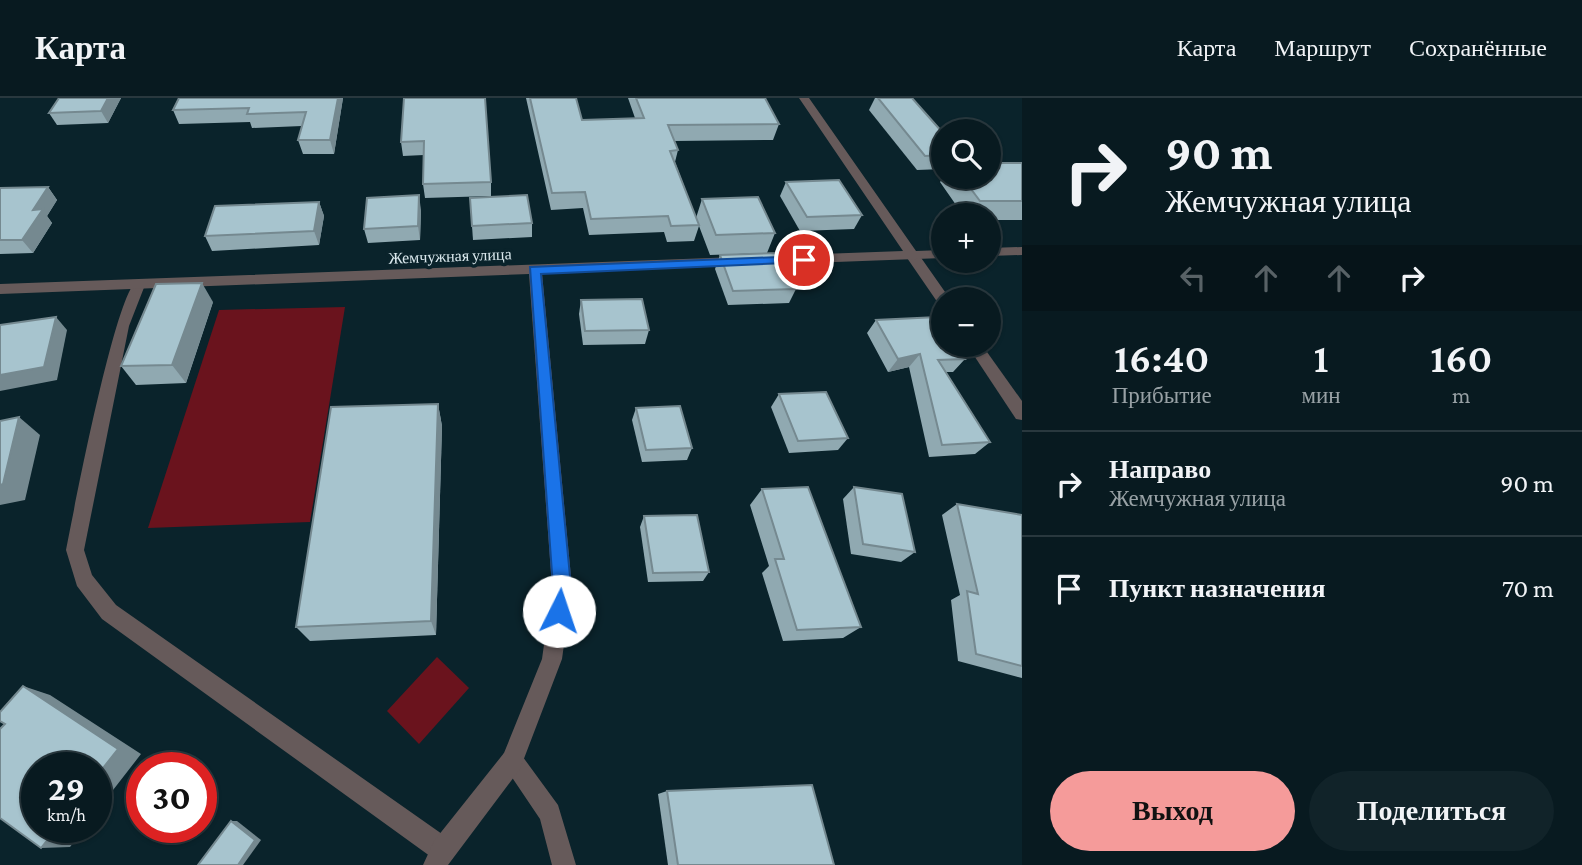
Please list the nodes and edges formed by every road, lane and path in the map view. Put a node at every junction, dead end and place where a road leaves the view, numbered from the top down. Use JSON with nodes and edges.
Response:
{"nodes":[{"id":1,"x":804,"y":98,"type":"edge"},
{"id":2,"x":1022,"y":251,"type":"edge"},
{"id":3,"x":1001,"y":252,"type":"edge"},
{"id":4,"x":931,"y":254,"type":"edge"},
{"id":5,"x":912,"y":255,"type":"junction"},
{"id":6,"x":535,"y":270,"type":"junction"},
{"id":7,"x":138,"y":285,"type":"junction"},
{"id":8,"x":934,"y":287,"type":"edge"},
{"id":9,"x":0,"y":289,"type":"edge"},
{"id":10,"x":982,"y":357,"type":"edge"},
{"id":11,"x":1022,"y":414,"type":"edge"},
{"id":12,"x":512,"y":761,"type":"junction"},
{"id":13,"x":439,"y":857,"type":"edge"},
{"id":14,"x":564,"y":865,"type":"edge"}],
"edges":[{"from":1,"to":5,"type":"street"},
{"from":2,"to":3,"type":"street"},
{"from":4,"to":5,"type":"street","name":"Жемчужная улица"},
{"from":5,"to":6,"type":"street","name":"Жемчужная улица"},
{"from":5,"to":8,"type":"street"},
{"from":6,"to":7,"type":"street","name":"Жемчужная улица"},
{"from":6,"to":12,"type":"street"},
{"from":7,"to":9,"type":"street","name":"Жемчужная улица"},
{"from":7,"to":13,"type":"street"},
{"from":10,"to":11,"type":"street"},
{"from":12,"to":13,"type":"street"},
{"from":12,"to":14,"type":"street"}]}
